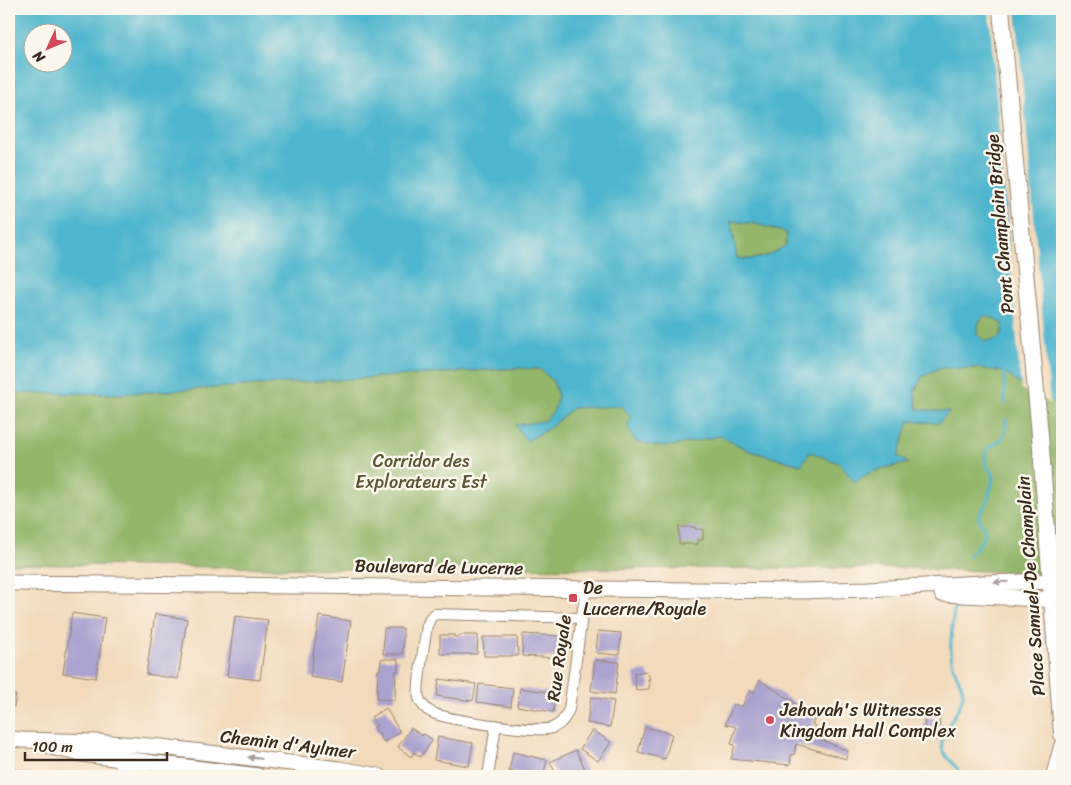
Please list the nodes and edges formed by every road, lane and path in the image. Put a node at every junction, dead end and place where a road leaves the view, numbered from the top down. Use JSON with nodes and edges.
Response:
{"nodes":[{"id":1,"x":1001,"y":9,"type":"edge"},
{"id":2,"x":1040,"y":435,"type":"joint"},
{"id":3,"x":9,"y":582,"type":"edge"},
{"id":4,"x":1058,"y":583,"type":"edge"},
{"id":5,"x":586,"y":588,"type":"junction"},
{"id":6,"x":868,"y":589,"type":"junction"},
{"id":7,"x":1033,"y":598,"type":"junction"},
{"id":8,"x":1057,"y":600,"type":"edge"},
{"id":9,"x":582,"y":618,"type":"junction"},
{"id":10,"x":496,"y":725,"type":"junction"},
{"id":11,"x":1062,"y":734,"type":"edge"},
{"id":12,"x":16,"y":740,"type":"edge"},
{"id":13,"x":1062,"y":747,"type":"edge"},
{"id":14,"x":191,"y":751,"type":"junction"},
{"id":15,"x":82,"y":754,"type":"junction"},
{"id":16,"x":185,"y":771,"type":"edge"},
{"id":17,"x":144,"y":776,"type":"edge"},
{"id":18,"x":258,"y":776,"type":"edge"},
{"id":19,"x":379,"y":776,"type":"edge"},
{"id":20,"x":488,"y":776,"type":"edge"},
{"id":21,"x":1054,"y":776,"type":"edge"}],
"edges":[{"from":1,"to":2,"type":"main road","name":"Pont Champlain Bridge"},
{"from":2,"to":4,"type":"main road","name":"Place Samuel-De Champlain"},
{"from":3,"to":5,"type":"street","name":"Boulevard de Lucerne"},
{"from":4,"to":6,"type":"street","name":"Boulevard de Lucerne","one_way":true},
{"from":4,"to":7,"type":"street"},
{"from":4,"to":8,"type":"main road","name":"Place Samuel-De Champlain"},
{"from":5,"to":6,"type":"street","name":"Boulevard de Lucerne"},
{"from":5,"to":9,"type":"street","name":"Rue Royale"},
{"from":6,"to":7,"type":"street","name":"Boulevard de Lucerne"},
{"from":7,"to":8,"type":"street","name":"Boulevard de Lucerne"},
{"from":8,"to":11,"type":"main road","name":"Place Samuel-De Champlain"},
{"from":9,"to":10,"type":"street","name":"Rue Royale"},
{"from":9,"to":10,"type":"street","name":"Rue Royale"},
{"from":10,"to":20,"type":"street"},
{"from":12,"to":14,"type":"street","name":"Chemin d'Aylmer"},
{"from":12,"to":15,"type":"street"},
{"from":13,"to":21,"type":"main road"},
{"from":14,"to":16,"type":"street"},
{"from":19,"to":14,"type":"street","name":"Chemin d'Aylmer","one_way":true},
{"from":15,"to":16,"type":"street","name":"Chemin d'Aylmer"},
{"from":15,"to":17,"type":"street"},
{"from":16,"to":18,"type":"street","name":"Chemin d'Aylmer"}]}
